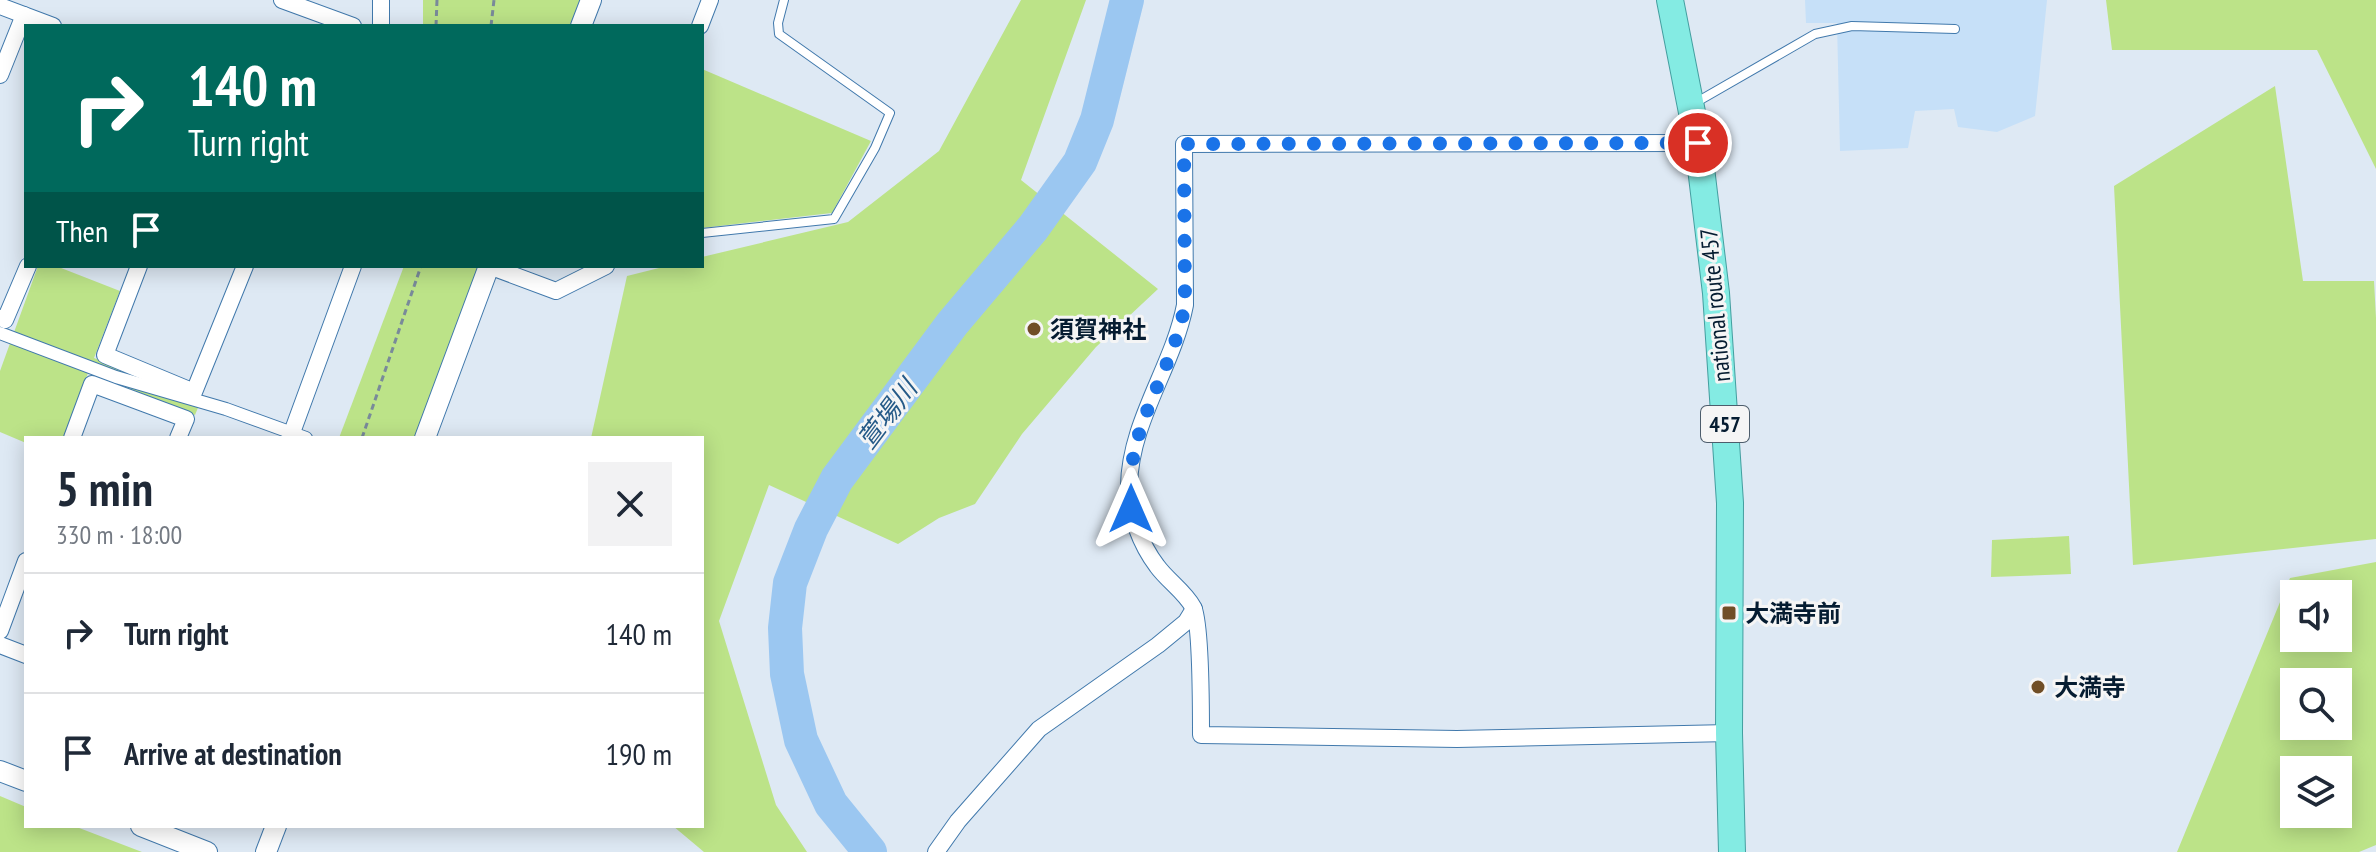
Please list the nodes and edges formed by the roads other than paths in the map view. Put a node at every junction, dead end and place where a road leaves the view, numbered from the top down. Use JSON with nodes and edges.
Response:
{"nodes":[{"id":1,"x":282,"y":0,"type":"edge"},
{"id":2,"x":381,"y":0,"type":"edge"},
{"id":3,"x":591,"y":0,"type":"edge"},
{"id":4,"x":710,"y":0,"type":"edge"},
{"id":5,"x":784,"y":0,"type":"edge"},
{"id":6,"x":1670,"y":0,"type":"edge"},
{"id":7,"x":0,"y":6,"type":"edge"},
{"id":8,"x":24,"y":15,"type":"junction"},
{"id":9,"x":48,"y":24,"type":"edge"},
{"id":10,"x":348,"y":24,"type":"edge"},
{"id":11,"x":381,"y":24,"type":"edge"},
{"id":12,"x":582,"y":24,"type":"edge"},
{"id":13,"x":701,"y":24,"type":"edge"},
{"id":14,"x":1955,"y":29,"type":"dead end"},
{"id":15,"x":0,"y":75,"type":"edge"},
{"id":16,"x":1691,"y":105,"type":"junction"},
{"id":17,"x":1698,"y":143,"type":"junction"},
{"id":18,"x":704,"y":233,"type":"edge"},
{"id":19,"x":27,"y":268,"type":"edge"},
{"id":20,"x":138,"y":268,"type":"edge"},
{"id":21,"x":244,"y":268,"type":"edge"},
{"id":22,"x":352,"y":268,"type":"edge"},
{"id":23,"x":488,"y":268,"type":"edge"},
{"id":24,"x":494,"y":268,"type":"edge"},
{"id":25,"x":605,"y":268,"type":"edge"},
{"id":26,"x":0,"y":318,"type":"edge"},
{"id":27,"x":0,"y":333,"type":"edge"},
{"id":28,"x":73,"y":436,"type":"edge"},
{"id":29,"x":179,"y":436,"type":"edge"},
{"id":30,"x":296,"y":436,"type":"edge"},
{"id":31,"x":426,"y":436,"type":"edge"},
{"id":32,"x":24,"y":566,"type":"edge"},
{"id":33,"x":1194,"y":609,"type":"junction"},
{"id":34,"x":0,"y":631,"type":"edge"},
{"id":35,"x":0,"y":645,"type":"edge"},
{"id":36,"x":24,"y":654,"type":"edge"},
{"id":37,"x":1729,"y":733,"type":"junction"},
{"id":38,"x":0,"y":771,"type":"edge"},
{"id":39,"x":24,"y":780,"type":"edge"},
{"id":40,"x":146,"y":828,"type":"edge"},
{"id":41,"x":275,"y":828,"type":"edge"},
{"id":42,"x":941,"y":845,"type":"edge"},
{"id":43,"x":207,"y":852,"type":"edge"},
{"id":44,"x":266,"y":852,"type":"edge"},
{"id":45,"x":1732,"y":852,"type":"edge"}],
"edges":[{"from":1,"to":10,"type":"street"},
{"from":2,"to":11,"type":"street"},
{"from":3,"to":12,"type":"street"},
{"from":4,"to":13,"type":"street"},
{"from":5,"to":18,"type":"lane"},
{"from":6,"to":16,"type":"highway","name":"national route 457","number":"457"},
{"from":7,"to":8,"type":"street"},
{"from":8,"to":9,"type":"street"},
{"from":8,"to":15,"type":"street"},
{"from":14,"to":16,"type":"lane"},
{"from":16,"to":17,"type":"highway","name":"national route 457","number":"457"},
{"from":17,"to":33,"type":"street"},
{"from":17,"to":37,"type":"highway","name":"national route 457","number":"457"},
{"from":19,"to":26,"type":"street"},
{"from":20,"to":21,"type":"street"},
{"from":22,"to":30,"type":"street"},
{"from":23,"to":31,"type":"street"},
{"from":24,"to":25,"type":"street"},
{"from":27,"to":30,"type":"street"},
{"from":28,"to":29,"type":"street"},
{"from":32,"to":34,"type":"street"},
{"from":33,"to":37,"type":"street"},
{"from":33,"to":42,"type":"street"},
{"from":35,"to":36,"type":"street"},
{"from":37,"to":45,"type":"highway","name":"national route 457","number":"457"},
{"from":38,"to":39,"type":"street"},
{"from":40,"to":43,"type":"street"},
{"from":41,"to":44,"type":"street"}]}
